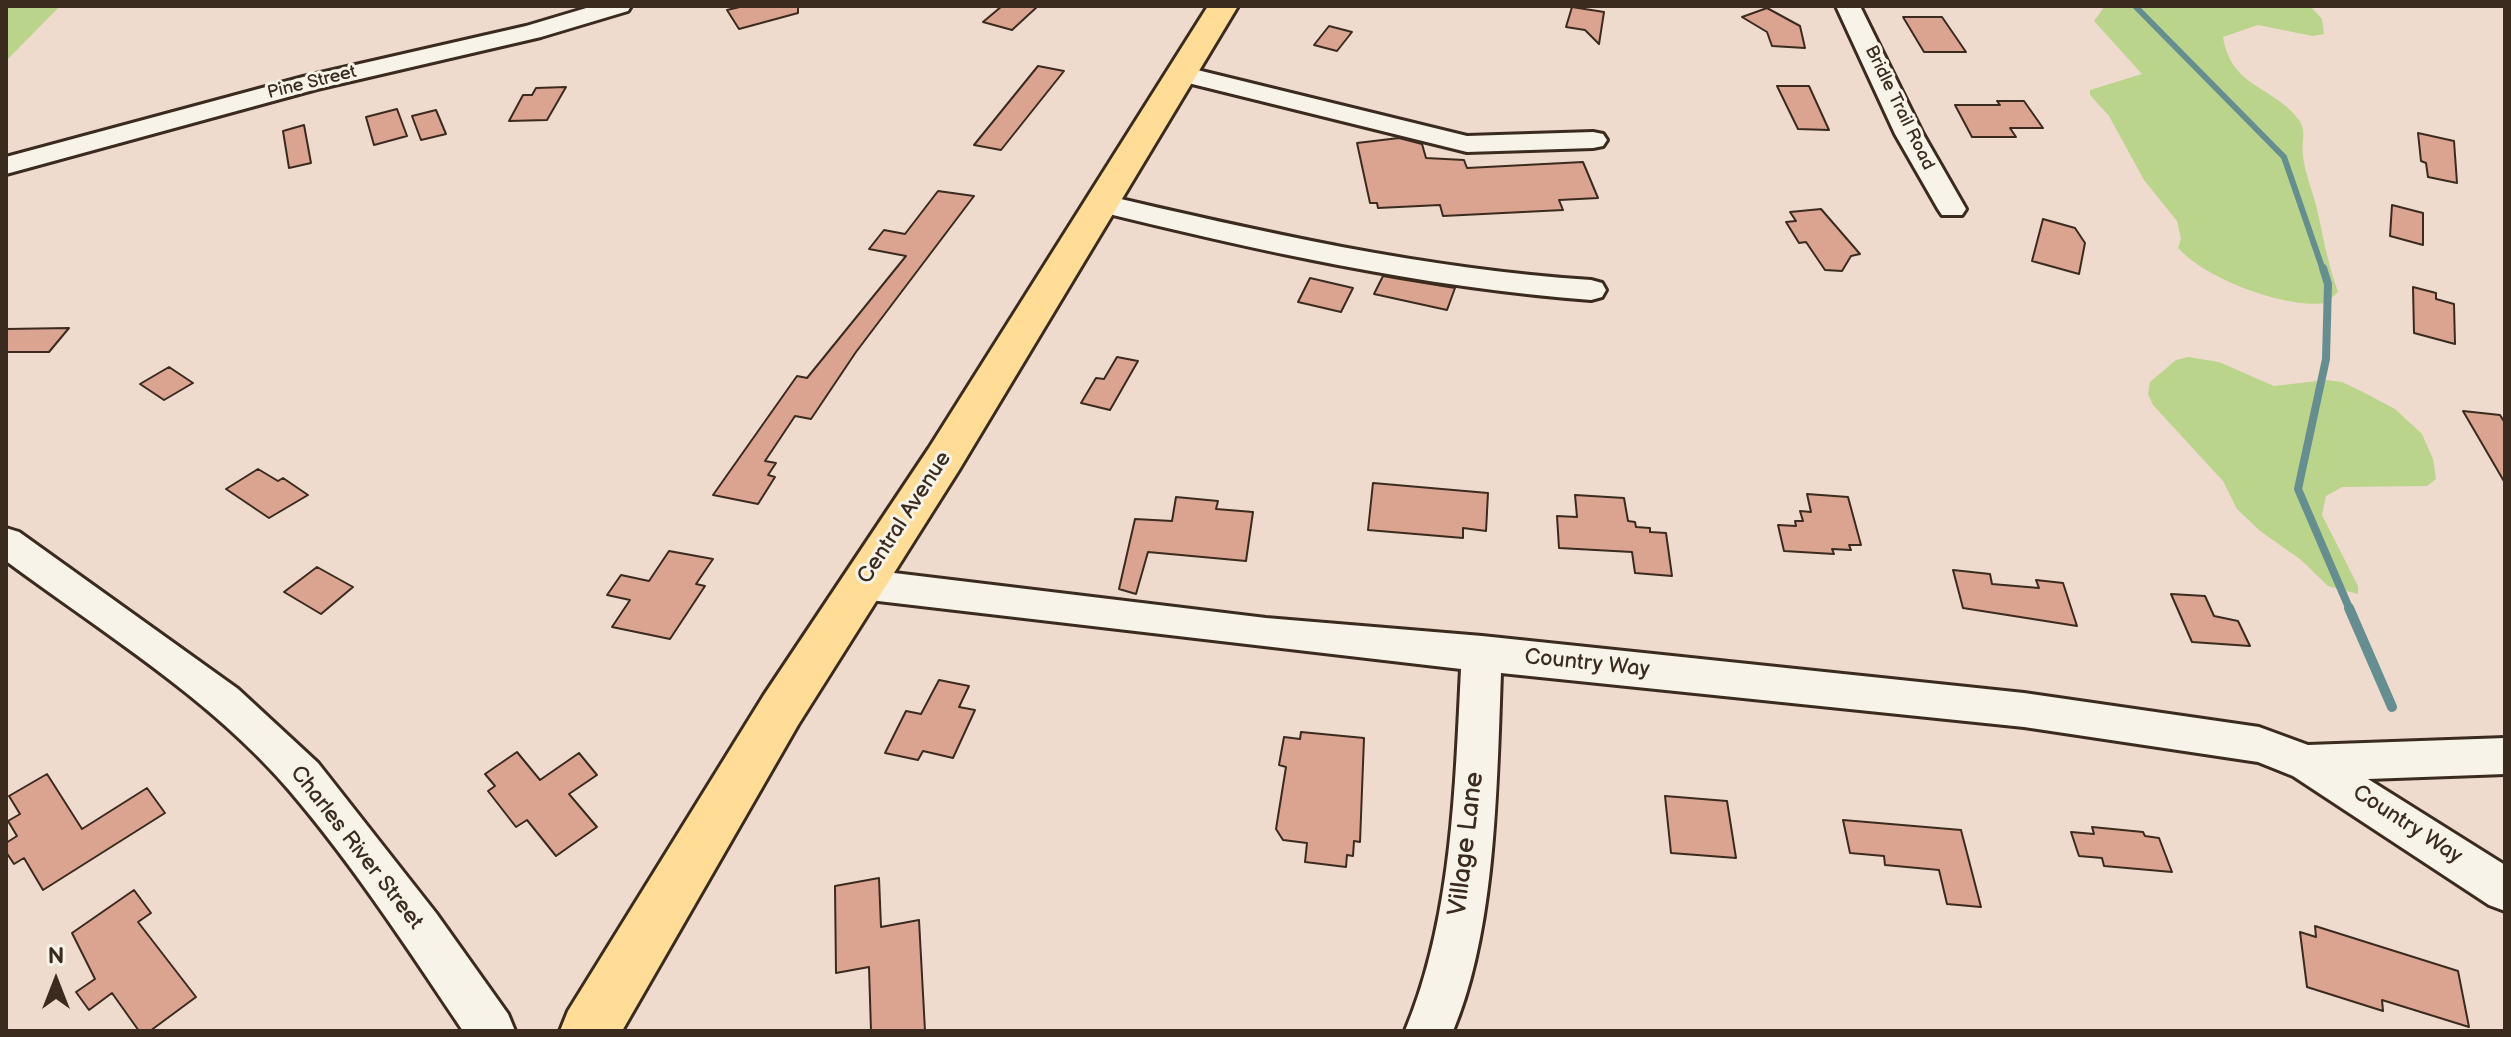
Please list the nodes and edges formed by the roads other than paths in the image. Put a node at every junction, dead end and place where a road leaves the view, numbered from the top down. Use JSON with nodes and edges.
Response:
{"nodes":[{"id":1,"x":619,"y":6,"type":"edge"},
{"id":2,"x":1223,"y":6,"type":"edge"},
{"id":3,"x":1848,"y":6,"type":"edge"},
{"id":4,"x":1181,"y":74,"type":"junction"},
{"id":5,"x":1593,"y":140,"type":"dead end"},
{"id":6,"x":6,"y":166,"type":"edge"},
{"id":7,"x":1099,"y":203,"type":"junction"},
{"id":8,"x":1952,"y":209,"type":"dead end"},
{"id":9,"x":1591,"y":290,"type":"dead end"},
{"id":10,"x":6,"y":542,"type":"edge"},
{"id":11,"x":861,"y":584,"type":"junction"},
{"id":12,"x":1482,"y":652,"type":"junction"},
{"id":13,"x":2505,"y":756,"type":"edge"},
{"id":14,"x":2308,"y":763,"type":"junction"},
{"id":15,"x":2505,"y":890,"type":"edge"},
{"id":16,"x":491,"y":1031,"type":"edge"},
{"id":17,"x":589,"y":1031,"type":"edge"},
{"id":18,"x":1429,"y":1031,"type":"edge"}],
"edges":[{"from":1,"to":6,"type":"street","name":"Pine Street"},
{"from":2,"to":4,"type":"main road","name":"Central Avenue"},
{"from":3,"to":8,"type":"street","name":"Bridle Trail Road"},
{"from":4,"to":5,"type":"street"},
{"from":4,"to":7,"type":"main road","name":"Central Avenue"},
{"from":7,"to":9,"type":"street"},
{"from":7,"to":11,"type":"main road","name":"Central Avenue"},
{"from":10,"to":16,"type":"street","name":"Charles River Street"},
{"from":11,"to":12,"type":"street","name":"Country Way"},
{"from":11,"to":17,"type":"main road","name":"Central Avenue"},
{"from":12,"to":14,"type":"street","name":"Country Way"},
{"from":12,"to":18,"type":"street","name":"Village Lane"},
{"from":13,"to":14,"type":"street","name":"Country Way"},
{"from":14,"to":15,"type":"street","name":"Country Way"}]}
